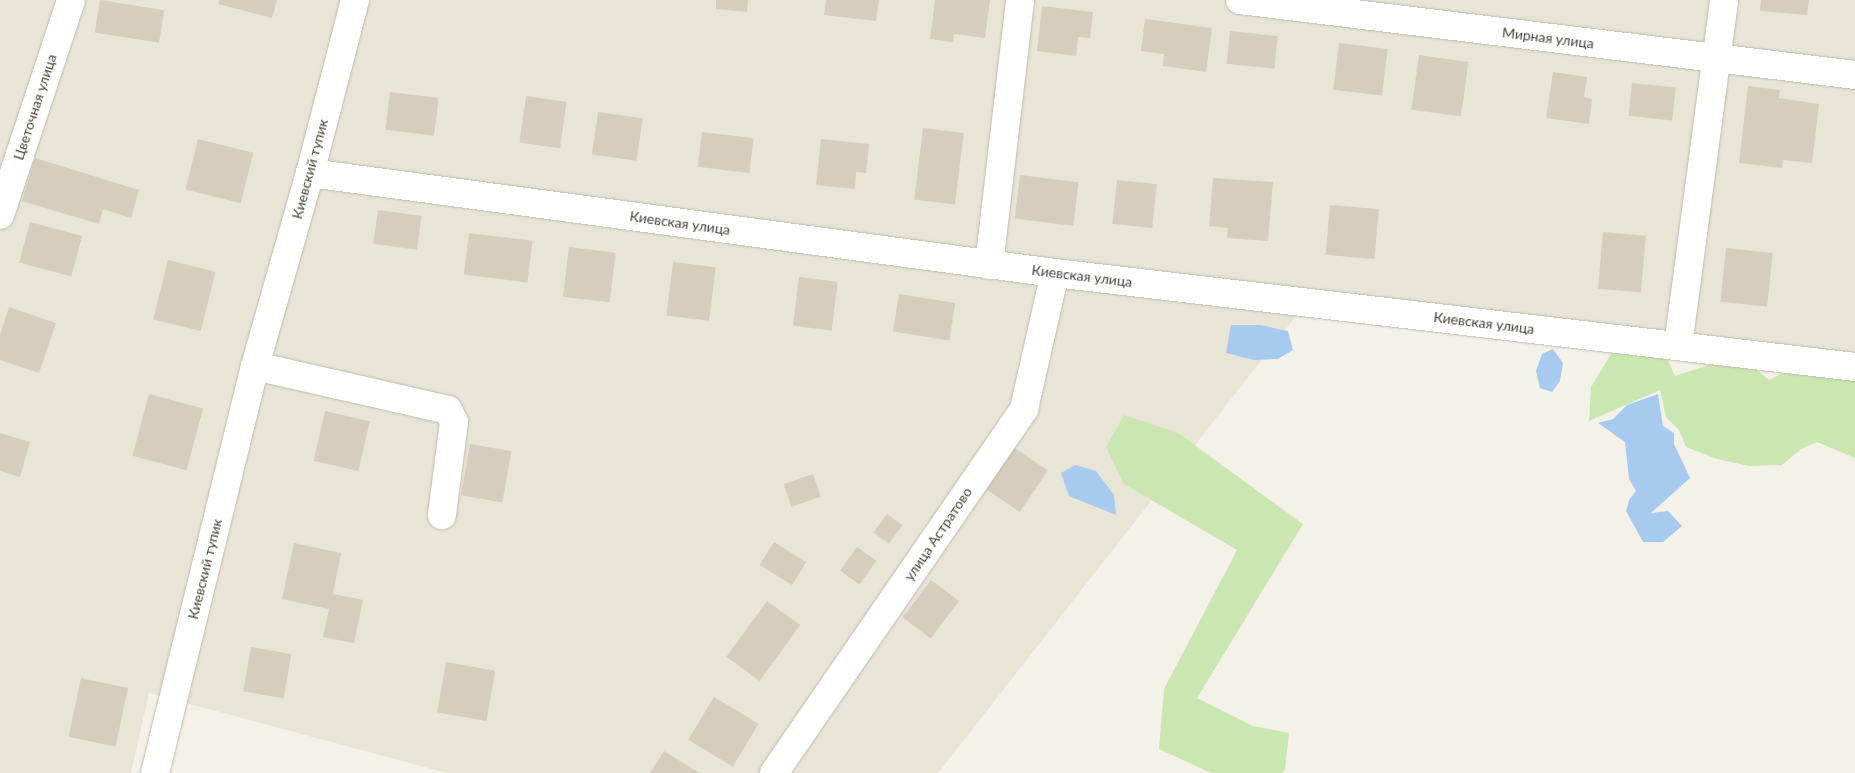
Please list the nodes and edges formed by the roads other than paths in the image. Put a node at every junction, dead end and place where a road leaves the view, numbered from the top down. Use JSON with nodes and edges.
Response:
{"nodes":[{"id":1,"x":71,"y":0,"type":"edge"},
{"id":2,"x":354,"y":0,"type":"edge"},
{"id":3,"x":1020,"y":0,"type":"edge"},
{"id":4,"x":1240,"y":0,"type":"edge"},
{"id":5,"x":1724,"y":0,"type":"edge"},
{"id":6,"x":1716,"y":58,"type":"junction"},
{"id":7,"x":1855,"y":75,"type":"edge"},
{"id":8,"x":310,"y":173,"type":"junction"},
{"id":9,"x":0,"y":214,"type":"edge"},
{"id":10,"x":990,"y":265,"type":"junction"},
{"id":11,"x":1055,"y":273,"type":"junction"},
{"id":12,"x":1678,"y":346,"type":"junction"},
{"id":13,"x":255,"y":366,"type":"junction"},
{"id":14,"x":1855,"y":367,"type":"edge"},
{"id":15,"x":442,"y":515,"type":"dead end"},
{"id":16,"x":155,"y":773,"type":"edge"},
{"id":17,"x":774,"y":773,"type":"edge"}],
"edges":[{"from":1,"to":9,"type":"street","name":"Цветочная улица"},
{"from":2,"to":8,"type":"street","name":"Киевский тупик"},
{"from":3,"to":10,"type":"street"},
{"from":4,"to":6,"type":"street","name":"Мирная улица"},
{"from":5,"to":6,"type":"street"},
{"from":6,"to":7,"type":"street","name":"Мирная улица"},
{"from":6,"to":12,"type":"street"},
{"from":8,"to":10,"type":"street","name":"Киевская улица"},
{"from":8,"to":13,"type":"street","name":"Киевский тупик"},
{"from":10,"to":11,"type":"street","name":"Киевская улица"},
{"from":11,"to":12,"type":"street","name":"Киевская улица"},
{"from":11,"to":17,"type":"street","name":"улица Астратово"},
{"from":12,"to":14,"type":"street","name":"Киевская улица"},
{"from":13,"to":15,"type":"street"},
{"from":13,"to":16,"type":"street","name":"Киевский тупик"}]}
